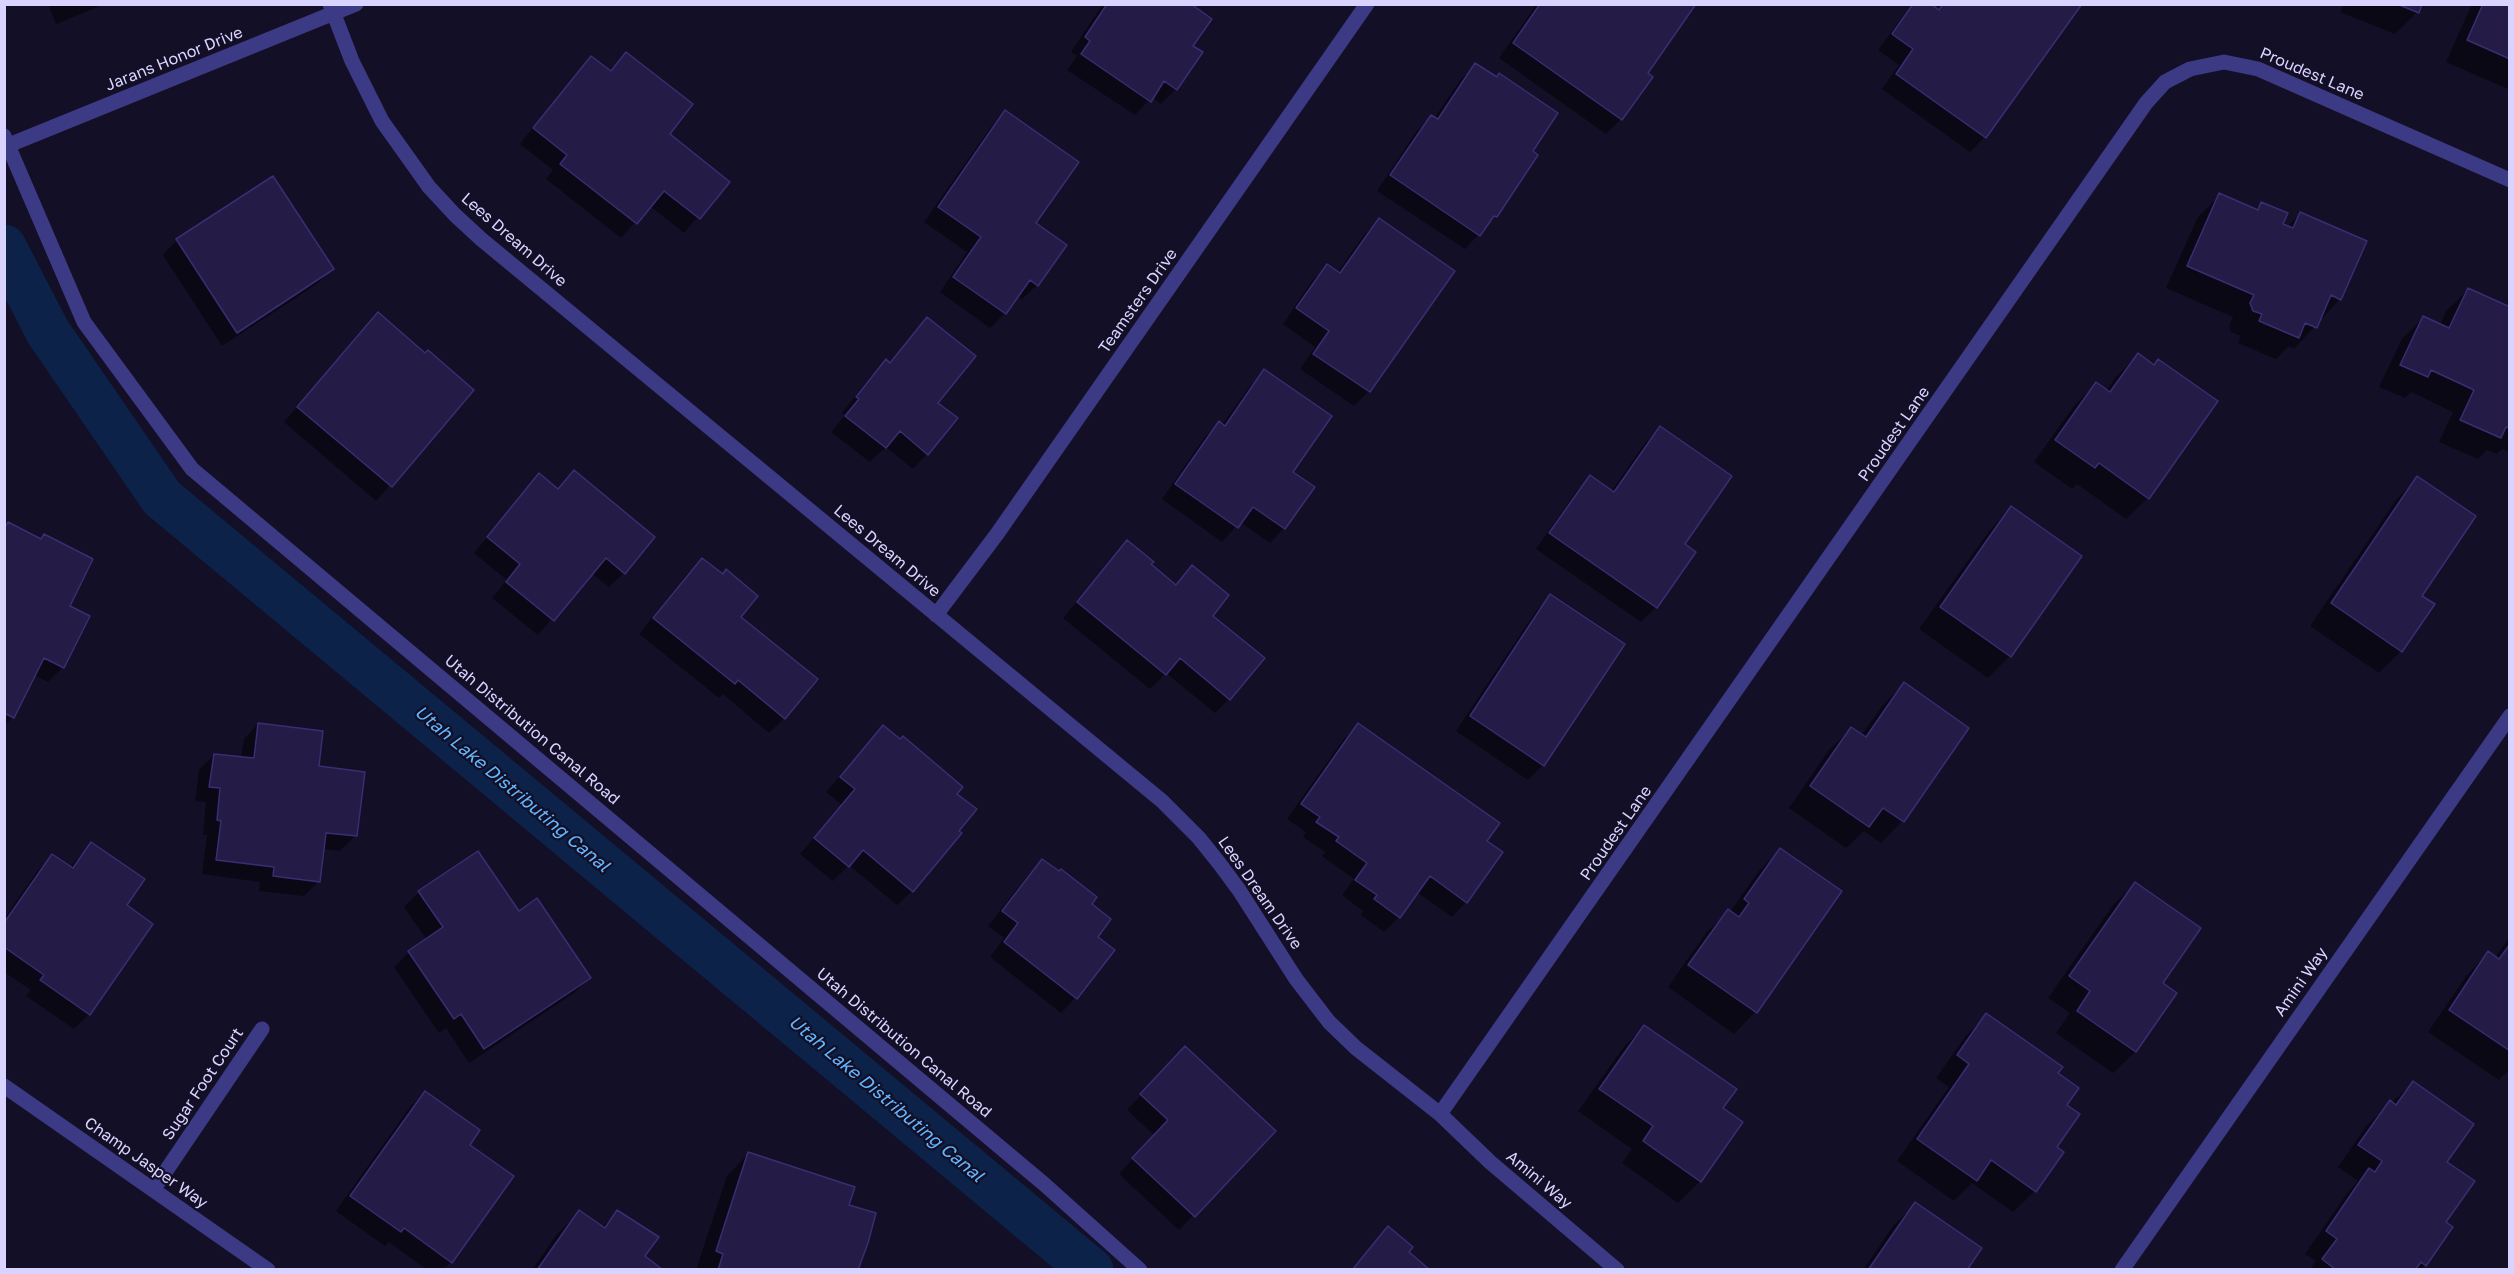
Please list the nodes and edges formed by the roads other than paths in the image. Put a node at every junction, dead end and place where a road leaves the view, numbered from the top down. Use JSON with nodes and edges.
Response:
{"nodes":[{"id":1,"x":356,"y":4,"type":"edge"},
{"id":2,"x":1367,"y":4,"type":"edge"},
{"id":3,"x":332,"y":9,"type":"edge"},
{"id":4,"x":6,"y":143,"type":"edge"},
{"id":5,"x":2510,"y":180,"type":"edge"},
{"id":6,"x":936,"y":615,"type":"junction"},
{"id":7,"x":2510,"y":716,"type":"edge"},
{"id":8,"x":262,"y":1029,"type":"dead end"},
{"id":9,"x":4,"y":1086,"type":"edge"},
{"id":10,"x":1440,"y":1114,"type":"junction"},
{"id":11,"x":153,"y":1190,"type":"junction"},
{"id":12,"x":268,"y":1269,"type":"edge"},
{"id":13,"x":1140,"y":1269,"type":"edge"},
{"id":14,"x":1617,"y":1269,"type":"edge"},
{"id":15,"x":2122,"y":1269,"type":"edge"}],
"edges":[{"from":1,"to":3,"type":"street","name":"Jarans Honor Drive"},
{"from":2,"to":6,"type":"street","name":"Teamsters Drive"},
{"from":3,"to":4,"type":"street","name":"Jarans Honor Drive"},
{"from":3,"to":6,"type":"street","name":"Lees Dream Drive"},
{"from":4,"to":13,"type":"street","name":"Utah Distribution Canal Road"},
{"from":5,"to":10,"type":"street","name":"Proudest Lane"},
{"from":6,"to":10,"type":"street","name":"Lees Dream Drive"},
{"from":7,"to":15,"type":"street","name":"Amini Way"},
{"from":8,"to":11,"type":"street","name":"Sugar Foot Court"},
{"from":9,"to":11,"type":"street","name":"Champ Jasper Way"},
{"from":10,"to":14,"type":"street","name":"Amini Way"},
{"from":11,"to":12,"type":"street","name":"Champ Jasper Way"}]}
